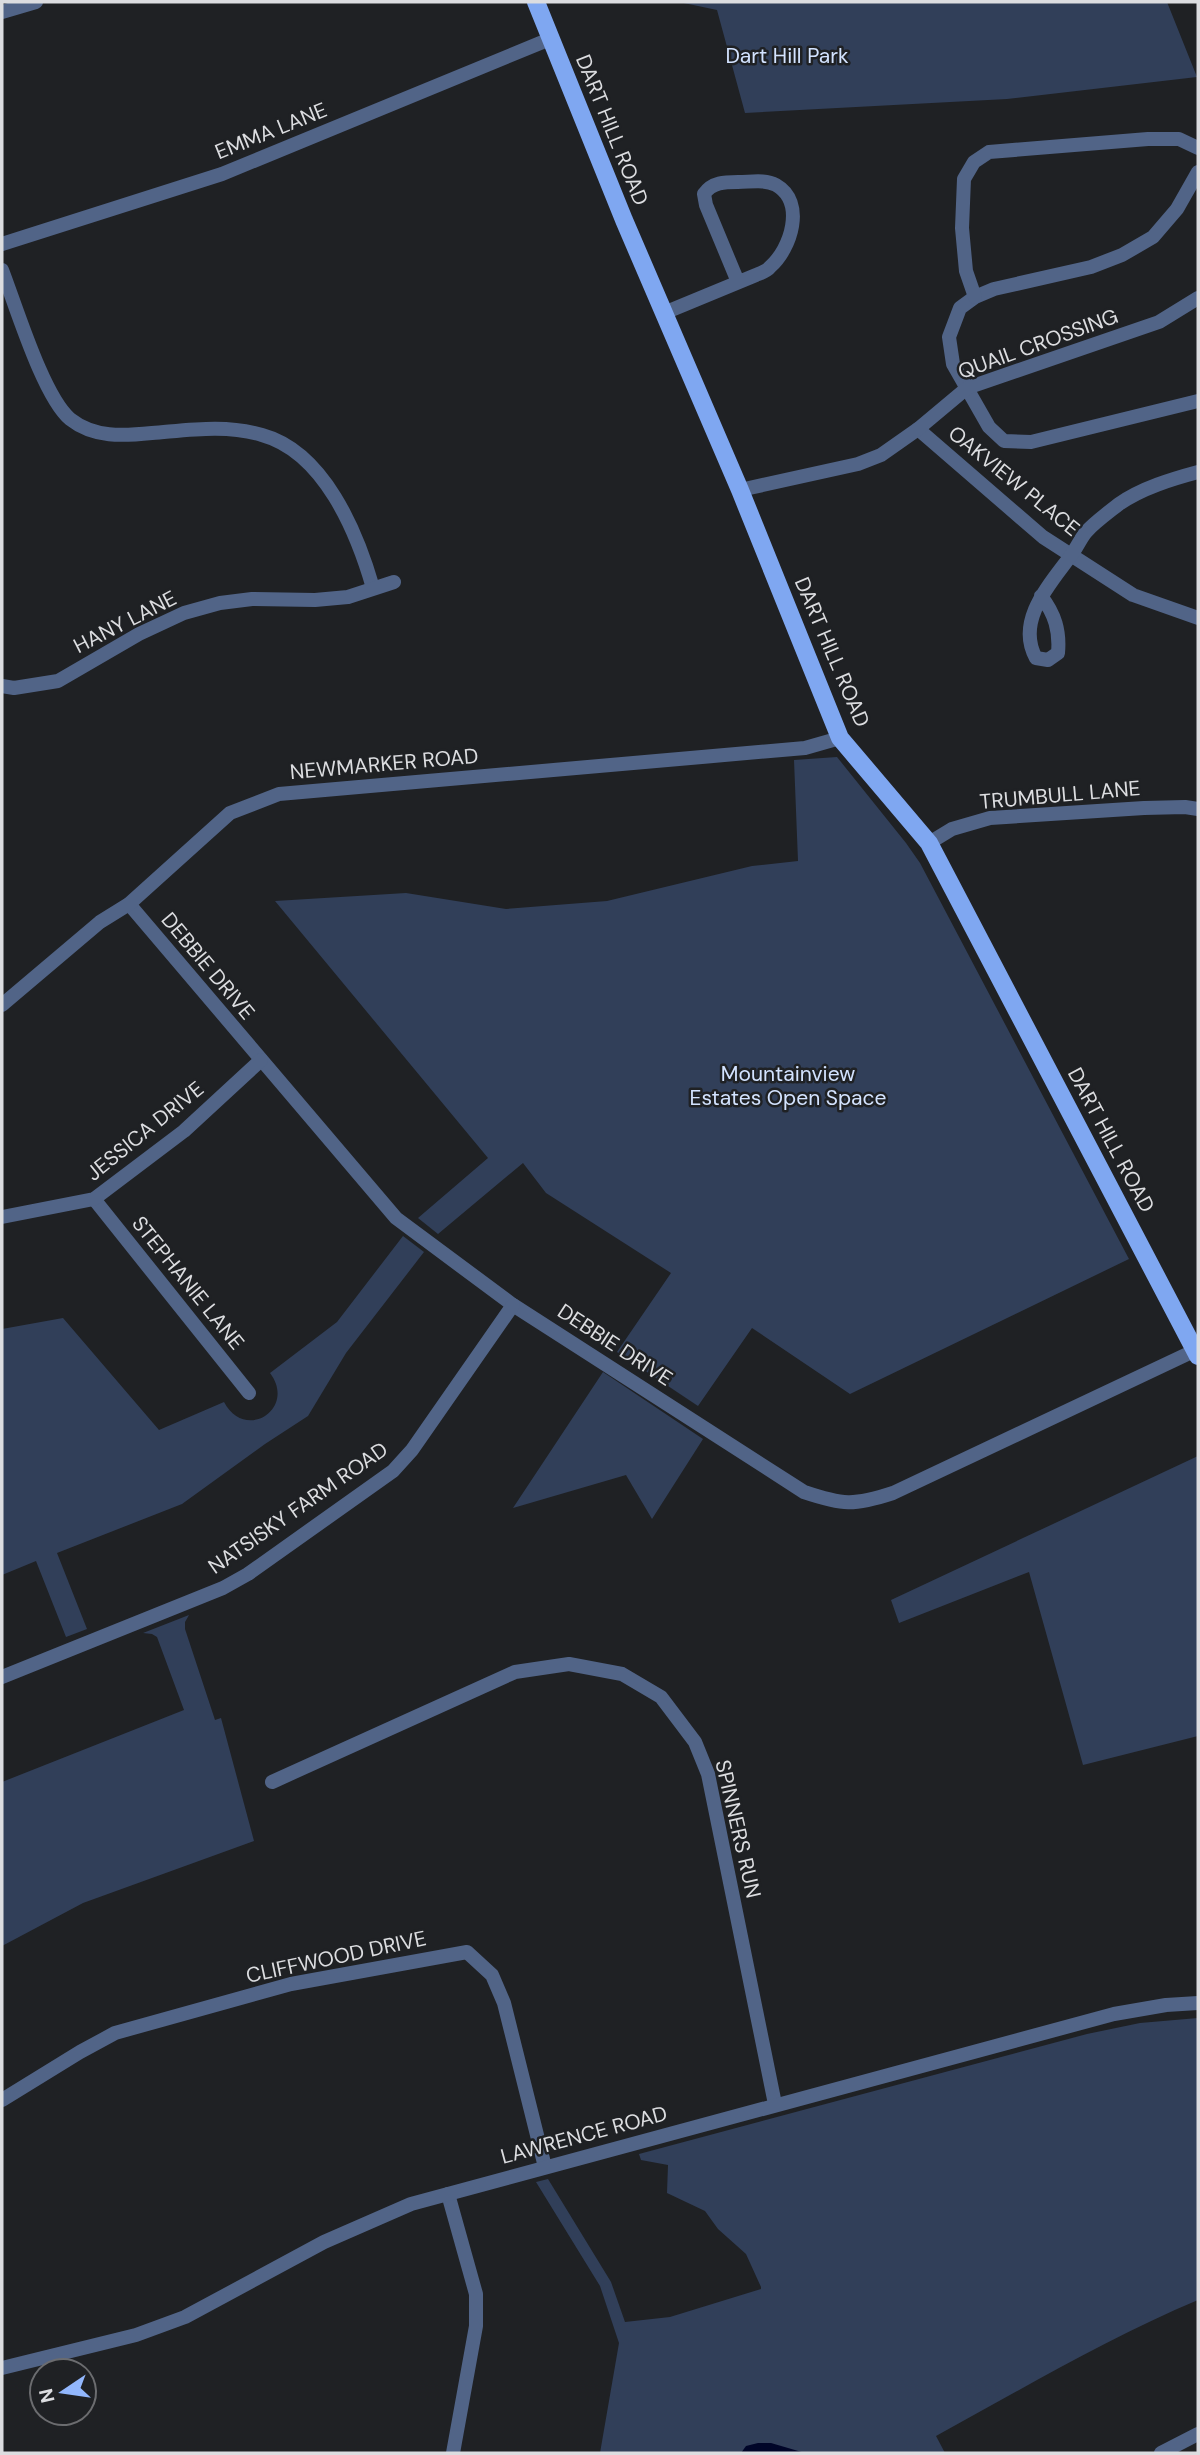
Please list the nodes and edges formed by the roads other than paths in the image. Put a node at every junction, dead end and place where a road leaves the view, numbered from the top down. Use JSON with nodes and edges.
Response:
{"nodes":[{"id":1,"x":36,"y":2,"type":"edge"},
{"id":2,"x":536,"y":2,"type":"edge"},
{"id":3,"x":2,"y":12,"type":"edge"},
{"id":4,"x":550,"y":39,"type":"junction"},
{"id":5,"x":1198,"y":148,"type":"edge"},
{"id":6,"x":1198,"y":172,"type":"edge"},
{"id":7,"x":2,"y":244,"type":"edge"},
{"id":8,"x":2,"y":270,"type":"edge"},
{"id":9,"x":738,"y":282,"type":"junction"},
{"id":10,"x":975,"y":297,"type":"junction"},
{"id":11,"x":1198,"y":298,"type":"edge"},
{"id":12,"x":664,"y":313,"type":"junction"},
{"id":13,"x":967,"y":388,"type":"junction"},
{"id":14,"x":1198,"y":401,"type":"edge"},
{"id":15,"x":918,"y":429,"type":"junction"},
{"id":16,"x":1198,"y":472,"type":"edge"},
{"id":17,"x":740,"y":490,"type":"junction"},
{"id":18,"x":1072,"y":555,"type":"junction"},
{"id":19,"x":394,"y":582,"type":"dead end"},
{"id":20,"x":373,"y":588,"type":"junction"},
{"id":21,"x":1041,"y":596,"type":"dead end"},
{"id":22,"x":1198,"y":618,"type":"edge"},
{"id":23,"x":2,"y":686,"type":"edge"},
{"id":24,"x":840,"y":738,"type":"junction"},
{"id":25,"x":1198,"y":809,"type":"edge"},
{"id":26,"x":929,"y":843,"type":"junction"},
{"id":27,"x":129,"y":904,"type":"junction"},
{"id":28,"x":2,"y":1005,"type":"edge"},
{"id":29,"x":261,"y":1060,"type":"junction"},
{"id":30,"x":94,"y":1199,"type":"junction"},
{"id":31,"x":2,"y":1217,"type":"edge"},
{"id":32,"x":513,"y":1305,"type":"junction"},
{"id":33,"x":1197,"y":1352,"type":"edge"},
{"id":34,"x":249,"y":1394,"type":"dead end"},
{"id":35,"x":2,"y":1677,"type":"edge"},
{"id":36,"x":272,"y":1782,"type":"dead end"},
{"id":37,"x":1198,"y":2003,"type":"edge"},
{"id":38,"x":2,"y":2101,"type":"edge"},
{"id":39,"x":775,"y":2104,"type":"junction"},
{"id":40,"x":545,"y":2167,"type":"junction"},
{"id":41,"x":448,"y":2194,"type":"junction"},
{"id":42,"x":2,"y":2368,"type":"edge"},
{"id":43,"x":1198,"y":2434,"type":"edge"},
{"id":44,"x":453,"y":2453,"type":"edge"},
{"id":45,"x":1161,"y":2453,"type":"edge"}],
"edges":[{"from":1,"to":3,"type":"street"},
{"from":2,"to":4,"type":"main road","name":"DART HILL ROAD"},
{"from":4,"to":7,"type":"street","name":"EMMA LANE"},
{"from":4,"to":12,"type":"main road","name":"DART HILL ROAD"},
{"from":5,"to":10,"type":"street"},
{"from":6,"to":10,"type":"street"},
{"from":8,"to":20,"type":"street"},
{"from":9,"to":9,"type":"street"},
{"from":9,"to":12,"type":"street"},
{"from":10,"to":13,"type":"street"},
{"from":11,"to":13,"type":"street","name":"QUAIL CROSSING"},
{"from":12,"to":17,"type":"main road","name":"DART HILL ROAD"},
{"from":13,"to":14,"type":"street"},
{"from":13,"to":15,"type":"street","name":"QUAIL CROSSING"},
{"from":15,"to":17,"type":"street","name":"QUAIL CROSSING"},
{"from":15,"to":18,"type":"street","name":"OAKVIEW PLACE"},
{"from":16,"to":18,"type":"street"},
{"from":17,"to":24,"type":"main road","name":"DART HILL ROAD"},
{"from":18,"to":21,"type":"street"},
{"from":18,"to":22,"type":"street","name":"OAKVIEW PLACE"},
{"from":19,"to":20,"type":"street","name":"HANY LANE"},
{"from":20,"to":23,"type":"street","name":"HANY LANE"},
{"from":24,"to":26,"type":"main road","name":"DART HILL ROAD"},
{"from":24,"to":27,"type":"street","name":"NEWMARKER ROAD"},
{"from":25,"to":26,"type":"street","name":"TRUMBULL LANE"},
{"from":26,"to":33,"type":"main road","name":"DART HILL ROAD"},
{"from":27,"to":28,"type":"street","name":"NEWMARKER ROAD"},
{"from":27,"to":29,"type":"street","name":"DEBBIE DRIVE"},
{"from":29,"to":30,"type":"street","name":"JESSICA DRIVE"},
{"from":29,"to":32,"type":"street","name":"DEBBIE DRIVE"},
{"from":30,"to":31,"type":"street","name":"JESSICA DRIVE"},
{"from":30,"to":34,"type":"street","name":"STEPHANIE LANE"},
{"from":32,"to":33,"type":"street","name":"DEBBIE DRIVE"},
{"from":32,"to":35,"type":"street","name":"NATSISKY FARM ROAD"},
{"from":36,"to":39,"type":"street","name":"SPINNERS RUN"},
{"from":37,"to":39,"type":"street","name":"LAWRENCE ROAD"},
{"from":38,"to":40,"type":"street","name":"CLIFFWOOD DRIVE"},
{"from":39,"to":40,"type":"street","name":"LAWRENCE ROAD"},
{"from":40,"to":41,"type":"street","name":"LAWRENCE ROAD"},
{"from":41,"to":42,"type":"street","name":"LAWRENCE ROAD"},
{"from":41,"to":44,"type":"street"},
{"from":43,"to":45,"type":"street"}]}
